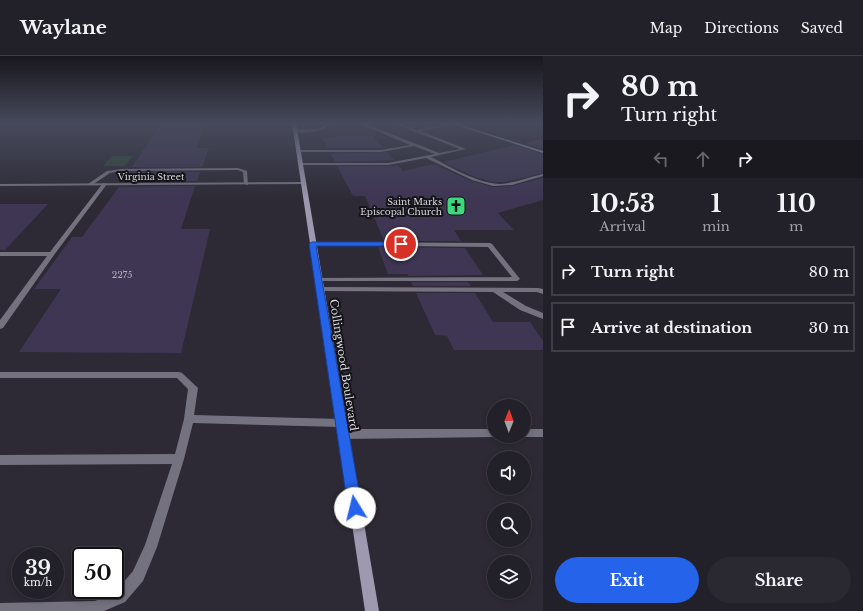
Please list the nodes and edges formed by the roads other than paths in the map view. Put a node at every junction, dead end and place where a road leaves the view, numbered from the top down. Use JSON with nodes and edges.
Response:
{"nodes":[{"id":1,"x":393,"y":149,"type":"edge"},
{"id":2,"x":424,"y":149,"type":"edge"},
{"id":3,"x":464,"y":149,"type":"edge"},
{"id":4,"x":533,"y":149,"type":"edge"},
{"id":5,"x":298,"y":151,"type":"joint"},
{"id":6,"x":543,"y":152,"type":"edge"},
{"id":7,"x":438,"y":154,"type":"junction"},
{"id":8,"x":427,"y":157,"type":"junction"},
{"id":9,"x":300,"y":164,"type":"junction"},
{"id":10,"x":543,"y":175,"type":"edge"},
{"id":11,"x":303,"y":183,"type":"junction"},
{"id":12,"x":90,"y":184,"type":"junction"},
{"id":13,"x":105,"y":184,"type":"junction"},
{"id":14,"x":246,"y":184,"type":"junction"},
{"id":15,"x":0,"y":185,"type":"edge"},
{"id":16,"x":312,"y":244,"type":"junction"},
{"id":17,"x":0,"y":254,"type":"edge"},
{"id":18,"x":52,"y":254,"type":"junction"},
{"id":19,"x":318,"y":279,"type":"junction"},
{"id":20,"x":320,"y":289,"type":"junction"},
{"id":21,"x":494,"y":290,"type":"junction"},
{"id":22,"x":543,"y":292,"type":"edge"},
{"id":23,"x":543,"y":316,"type":"edge"},
{"id":24,"x":0,"y":326,"type":"edge"},
{"id":25,"x":0,"y":374,"type":"edge"},
{"id":26,"x":189,"y":419,"type":"junction"},
{"id":27,"x":342,"y":423,"type":"junction"},
{"id":28,"x":487,"y":433,"type":"edge"},
{"id":29,"x":531,"y":433,"type":"edge"},
{"id":30,"x":543,"y":433,"type":"edge"},
{"id":31,"x":344,"y":434,"type":"junction"},
{"id":32,"x":179,"y":459,"type":"junction"},
{"id":33,"x":0,"y":460,"type":"edge"},
{"id":34,"x":0,"y":610,"type":"edge"},
{"id":35,"x":372,"y":611,"type":"edge"}],
"edges":[{"from":1,"to":5,"type":"street"},
{"from":2,"to":7,"type":"street"},
{"from":3,"to":7,"type":"street"},
{"from":4,"to":6,"type":"main road"},
{"from":5,"to":9,"type":"main road","name":"Collingwood Boulevard"},
{"from":7,"to":8,"type":"street"},
{"from":8,"to":9,"type":"street"},
{"from":8,"to":10,"type":"street"},
{"from":9,"to":11,"type":"main road","name":"Collingwood Boulevard"},
{"from":11,"to":14,"type":"street","name":"Virginia Street"},
{"from":11,"to":16,"type":"main road","name":"Collingwood Boulevard"},
{"from":12,"to":13,"type":"street","name":"Virginia Street"},
{"from":12,"to":14,"type":"street"},
{"from":12,"to":15,"type":"street","name":"Virginia Street"},
{"from":13,"to":14,"type":"street","name":"Virginia Street"},
{"from":13,"to":18,"type":"street"},
{"from":16,"to":19,"type":"main road","name":"Collingwood Boulevard"},
{"from":16,"to":19,"type":"street"},
{"from":17,"to":18,"type":"street"},
{"from":18,"to":24,"type":"street"},
{"from":19,"to":20,"type":"main road","name":"Collingwood Boulevard"},
{"from":20,"to":21,"type":"street"},
{"from":20,"to":27,"type":"main road","name":"Collingwood Boulevard"},
{"from":21,"to":22,"type":"street"},
{"from":21,"to":23,"type":"street"},
{"from":25,"to":26,"type":"street"},
{"from":26,"to":27,"type":"street"},
{"from":26,"to":32,"type":"street"},
{"from":27,"to":31,"type":"main road","name":"Collingwood Boulevard"},
{"from":28,"to":31,"type":"street"},
{"from":29,"to":30,"type":"street"},
{"from":31,"to":35,"type":"main road","name":"Collingwood Boulevard"},
{"from":32,"to":33,"type":"street"},
{"from":32,"to":34,"type":"street"}]}
